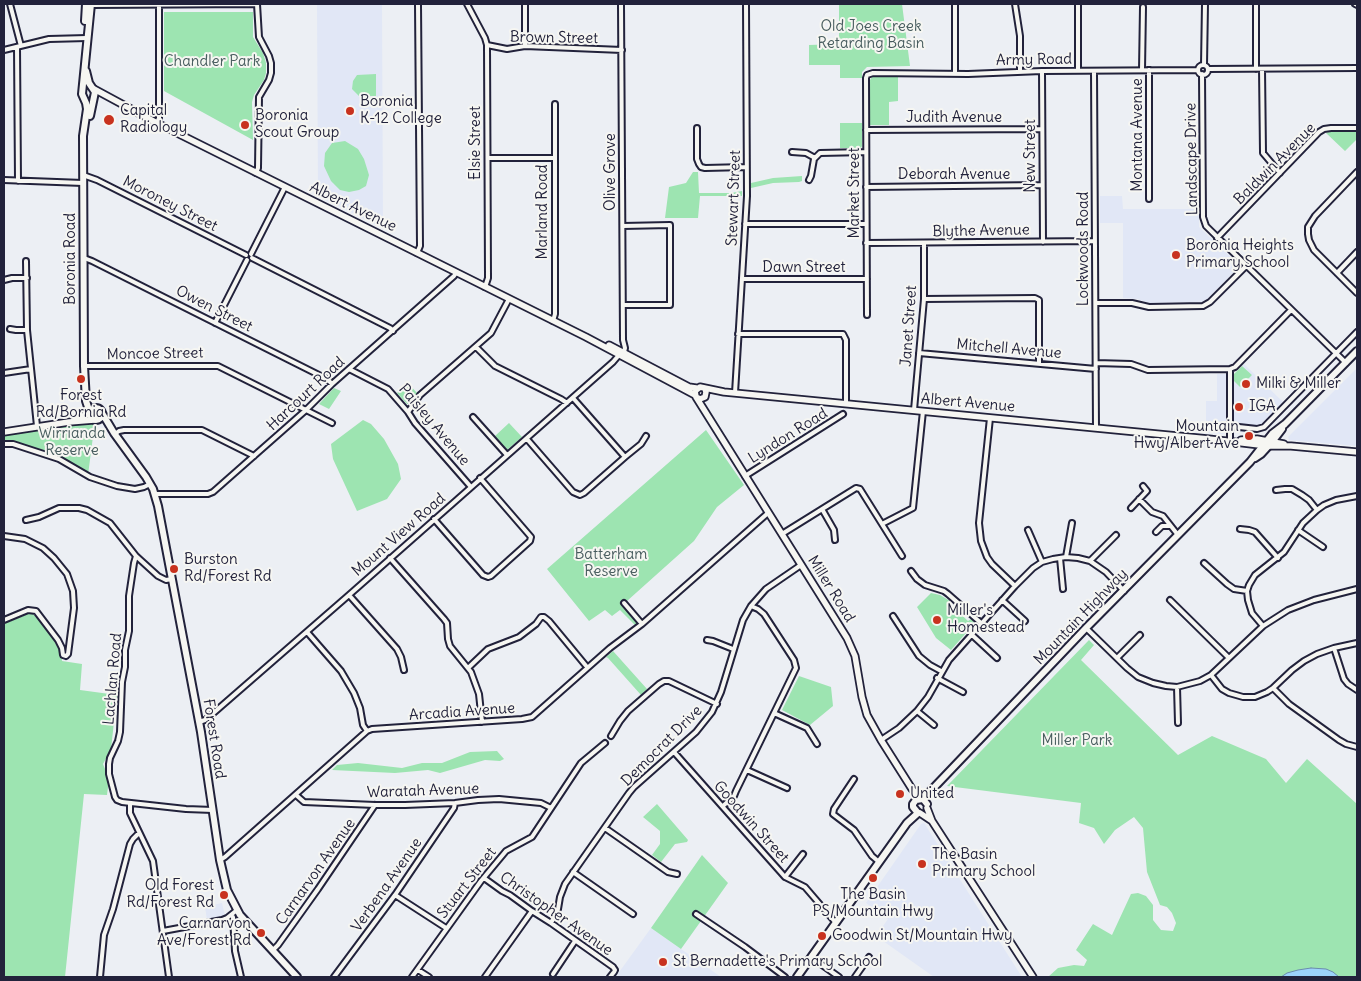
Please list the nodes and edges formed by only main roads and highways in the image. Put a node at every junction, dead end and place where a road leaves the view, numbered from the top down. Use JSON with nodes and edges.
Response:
{"nodes":[{"id":1,"x":89,"y":4,"type":"edge"},
{"id":2,"x":85,"y":67,"type":"junction"},
{"id":3,"x":82,"y":90,"type":"junction"},
{"id":4,"x":93,"y":92,"type":"junction"},
{"id":5,"x":84,"y":97,"type":"junction"},
{"id":6,"x":84,"y":131,"type":"junction"},
{"id":7,"x":1357,"y":352,"type":"edge"},
{"id":8,"x":85,"y":387,"type":"junction"},
{"id":9,"x":695,"y":393,"type":"junction"},
{"id":10,"x":705,"y":394,"type":"junction"},
{"id":11,"x":100,"y":411,"type":"junction"},
{"id":12,"x":704,"y":412,"type":"junction"},
{"id":13,"x":90,"y":413,"type":"junction"},
{"id":14,"x":95,"y":421,"type":"junction"},
{"id":15,"x":69,"y":422,"type":"junction"},
{"id":16,"x":4,"y":432,"type":"edge"},
{"id":17,"x":115,"y":433,"type":"junction"},
{"id":18,"x":1230,"y":440,"type":"junction"},
{"id":19,"x":1268,"y":443,"type":"junction"},
{"id":20,"x":1248,"y":444,"type":"junction"},
{"id":21,"x":1357,"y":452,"type":"edge"},
{"id":22,"x":1251,"y":460,"type":"junction"},
{"id":23,"x":922,"y":802,"type":"junction"},
{"id":24,"x":917,"y":812,"type":"junction"},
{"id":25,"x":932,"y":821,"type":"junction"},
{"id":26,"x":297,"y":977,"type":"edge"},
{"id":27,"x":797,"y":977,"type":"edge"},
{"id":28,"x":1033,"y":977,"type":"edge"}],
"edges":[{"from":1,"to":2,"type":"main road"},
{"from":2,"to":3,"type":"main road"},
{"from":2,"to":4,"type":"main road"},
{"from":3,"to":4,"type":"main road"},
{"from":3,"to":5,"type":"main road","name":"Boronia Road"},
{"from":4,"to":5,"type":"main road"},
{"from":4,"to":6,"type":"main road","name":"Boronia Road"},
{"from":4,"to":9,"type":"main road","name":"Albert Avenue"},
{"from":5,"to":6,"type":"main road","name":"Boronia Road"},
{"from":6,"to":8,"type":"main road","name":"Boronia Road"},
{"from":7,"to":19,"type":"main road","name":"Mountain Highway"},
{"from":8,"to":11,"type":"main road","name":"Boronia Road"},
{"from":8,"to":13,"type":"main road","name":"Boronia Road"},
{"from":9,"to":10,"type":"main road"},
{"from":9,"to":10,"type":"main road"},
{"from":9,"to":12,"type":"main road","name":"Miller Road"},
{"from":10,"to":12,"type":"main road","name":"Miller Road"},
{"from":10,"to":18,"type":"main road","name":"Albert Avenue"},
{"from":11,"to":13,"type":"main road"},
{"from":11,"to":14,"type":"main road"},
{"from":11,"to":17,"type":"main road","name":"Forest Road"},
{"from":12,"to":23,"type":"main road","name":"Miller Road"},
{"from":13,"to":14,"type":"main road"},
{"from":13,"to":15,"type":"main road"},
{"from":14,"to":15,"type":"main road"},
{"from":14,"to":17,"type":"main road","name":"Forest Road"},
{"from":15,"to":16,"type":"main road"},
{"from":17,"to":26,"type":"main road","name":"Forest Road"},
{"from":18,"to":19,"type":"main road","name":"Albert Avenue"},
{"from":18,"to":20,"type":"main road","name":"Albert Avenue"},
{"from":19,"to":20,"type":"main road","name":"Albert Avenue"},
{"from":19,"to":21,"type":"main road"},
{"from":19,"to":22,"type":"main road","name":"Mountain Highway"},
{"from":20,"to":22,"type":"main road"},
{"from":22,"to":23,"type":"main road","name":"Mountain Highway"},
{"from":23,"to":24,"type":"main road"},
{"from":23,"to":24,"type":"main road","name":"Mountain Highway"},
{"from":23,"to":25,"type":"main road"},
{"from":24,"to":25,"type":"main road"},
{"from":24,"to":27,"type":"main road"},
{"from":25,"to":28,"type":"main road"}]}
